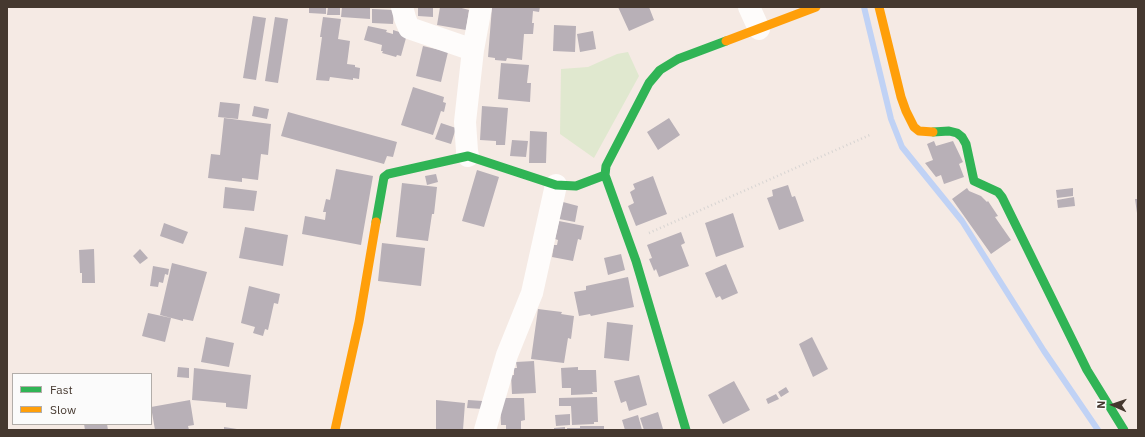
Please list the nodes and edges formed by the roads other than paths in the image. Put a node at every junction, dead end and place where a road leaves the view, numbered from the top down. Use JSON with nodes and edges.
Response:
{"nodes":[{"id":1,"x":402,"y":7,"type":"edge"},
{"id":2,"x":481,"y":7,"type":"edge"},
{"id":3,"x":749,"y":7,"type":"edge"},
{"id":4,"x":816,"y":7,"type":"edge"},
{"id":5,"x":879,"y":7,"type":"edge"},
{"id":6,"x":759,"y":29,"type":"junction"},
{"id":7,"x":473,"y":50,"type":"junction"},
{"id":8,"x":468,"y":156,"type":"junction"},
{"id":9,"x":605,"y":175,"type":"junction"},
{"id":10,"x":556,"y":185,"type":"junction"},
{"id":11,"x":335,"y":430,"type":"edge"},
{"id":12,"x":485,"y":430,"type":"edge"},
{"id":13,"x":686,"y":430,"type":"edge"},
{"id":14,"x":1124,"y":430,"type":"edge"}],
"edges":[{"from":1,"to":7,"type":"street"},
{"from":2,"to":7,"type":"street"},
{"from":3,"to":6,"type":"street"},
{"from":4,"to":6,"type":"street"},
{"from":5,"to":14,"type":"street"},
{"from":6,"to":9,"type":"street"},
{"from":7,"to":8,"type":"street"},
{"from":8,"to":10,"type":"street"},
{"from":8,"to":11,"type":"street"},
{"from":9,"to":10,"type":"street"},
{"from":9,"to":13,"type":"street"},
{"from":10,"to":12,"type":"street"}]}
